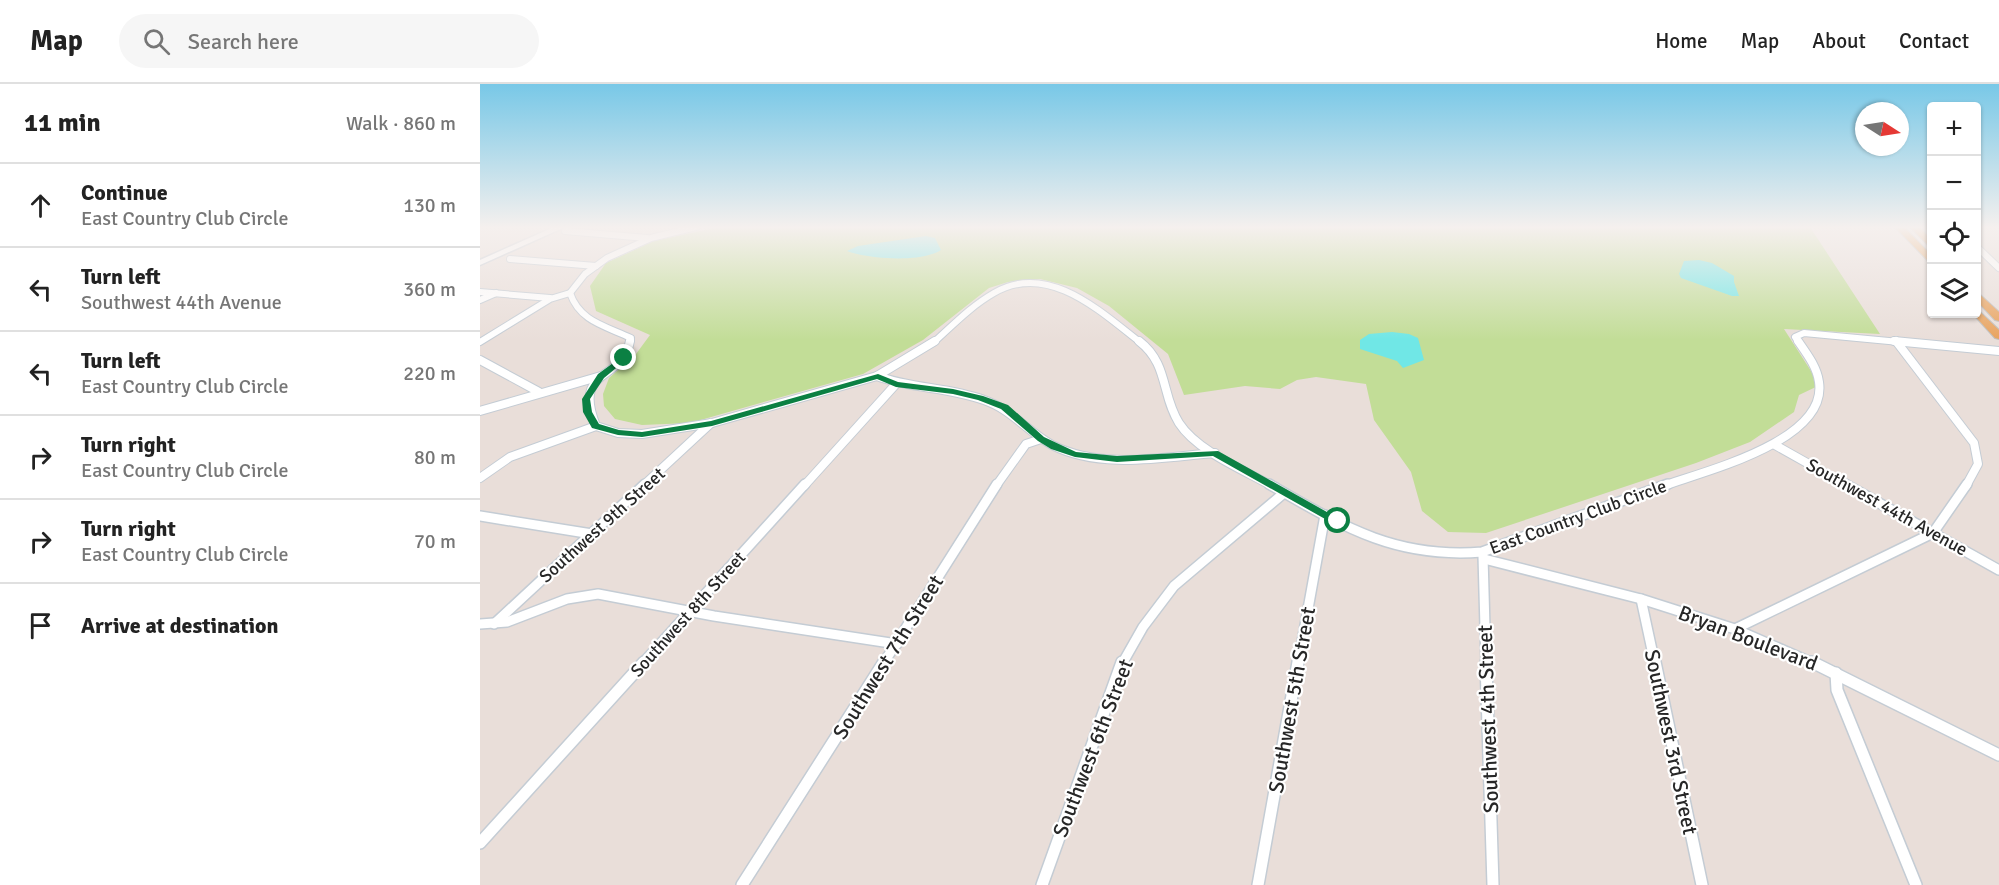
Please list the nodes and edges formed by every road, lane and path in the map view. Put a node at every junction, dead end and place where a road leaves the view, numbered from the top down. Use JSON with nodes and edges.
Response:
{"nodes":[{"id":1,"x":576,"y":264,"type":"edge"},
{"id":2,"x":599,"y":264,"type":"edge"},
{"id":3,"x":596,"y":266,"type":"junction"},
{"id":4,"x":480,"y":292,"type":"edge"},
{"id":5,"x":496,"y":293,"type":"junction"},
{"id":6,"x":570,"y":293,"type":"junction"},
{"id":7,"x":550,"y":298,"type":"junction"},
{"id":8,"x":1981,"y":298,"type":"edge"},
{"id":9,"x":482,"y":302,"type":"edge"},
{"id":10,"x":1981,"y":316,"type":"edge"},
{"id":11,"x":1999,"y":318,"type":"edge"},
{"id":12,"x":1999,"y":336,"type":"edge"},
{"id":13,"x":1896,"y":341,"type":"junction"},
{"id":14,"x":480,"y":342,"type":"edge"},
{"id":15,"x":1999,"y":351,"type":"edge"},
{"id":16,"x":480,"y":360,"type":"edge"},
{"id":17,"x":601,"y":376,"type":"junction"},
{"id":18,"x":878,"y":376,"type":"junction"},
{"id":19,"x":896,"y":384,"type":"junction"},
{"id":20,"x":539,"y":392,"type":"junction"},
{"id":21,"x":480,"y":411,"type":"edge"},
{"id":22,"x":712,"y":423,"type":"junction"},
{"id":23,"x":596,"y":426,"type":"junction"},
{"id":24,"x":1041,"y":439,"type":"junction"},
{"id":25,"x":1775,"y":444,"type":"junction"},
{"id":26,"x":1215,"y":453,"type":"junction"},
{"id":27,"x":480,"y":478,"type":"edge"},
{"id":28,"x":1284,"y":493,"type":"junction"},
{"id":29,"x":1325,"y":515,"type":"junction"},
{"id":30,"x":480,"y":516,"type":"edge"},
{"id":31,"x":1933,"y":533,"type":"junction"},
{"id":32,"x":592,"y":534,"type":"junction"},
{"id":33,"x":1483,"y":556,"type":"junction"},
{"id":34,"x":1999,"y":570,"type":"edge"},
{"id":35,"x":1641,"y":599,"type":"junction"},
{"id":36,"x":689,"y":612,"type":"junction"},
{"id":37,"x":480,"y":624,"type":"edge"},
{"id":38,"x":491,"y":626,"type":"junction"},
{"id":39,"x":1735,"y":629,"type":"junction"},
{"id":40,"x":897,"y":644,"type":"junction"},
{"id":41,"x":1836,"y":673,"type":"junction"},
{"id":42,"x":1999,"y":755,"type":"edge"},
{"id":43,"x":480,"y":843,"type":"edge"},
{"id":44,"x":742,"y":885,"type":"edge"},
{"id":45,"x":1042,"y":885,"type":"edge"},
{"id":46,"x":1258,"y":885,"type":"edge"},
{"id":47,"x":1492,"y":885,"type":"edge"},
{"id":48,"x":1702,"y":885,"type":"edge"},
{"id":49,"x":1916,"y":885,"type":"edge"}],
"edges":[{"from":1,"to":3,"type":"street"},
{"from":2,"to":3,"type":"street"},
{"from":3,"to":6,"type":"street"},
{"from":4,"to":5,"type":"street"},
{"from":5,"to":7,"type":"street"},
{"from":5,"to":9,"type":"street"},
{"from":6,"to":7,"type":"street"},
{"from":6,"to":17,"type":"street"},
{"from":7,"to":14,"type":"street"},
{"from":8,"to":11,"type":"main road"},
{"from":10,"to":12,"type":"main road"},
{"from":13,"to":15,"type":"street"},
{"from":13,"to":25,"type":"street","name":"East Country Club Circle"},
{"from":13,"to":31,"type":"street"},
{"from":16,"to":20,"type":"street"},
{"from":17,"to":20,"type":"street"},
{"from":17,"to":23,"type":"street"},
{"from":18,"to":19,"type":"street"},
{"from":18,"to":22,"type":"street","name":"East Country Club Circle"},
{"from":18,"to":26,"type":"street","name":"East Country Club Circle"},
{"from":19,"to":24,"type":"street"},
{"from":19,"to":36,"type":"street","name":"Southwest 8th Street"},
{"from":20,"to":21,"type":"street"},
{"from":22,"to":23,"type":"street","name":"East Country Club Circle"},
{"from":22,"to":32,"type":"street","name":"Southwest 9th Street"},
{"from":23,"to":27,"type":"street"},
{"from":24,"to":26,"type":"street"},
{"from":24,"to":40,"type":"street","name":"Southwest 7th Street"},
{"from":25,"to":31,"type":"street","name":"Southwest 44th Avenue"},
{"from":25,"to":33,"type":"street","name":"East Country Club Circle"},
{"from":26,"to":28,"type":"street","name":"East Country Club Circle"},
{"from":28,"to":29,"type":"street","name":"East Country Club Circle"},
{"from":28,"to":45,"type":"street","name":"Southwest 6th Street"},
{"from":29,"to":33,"type":"street","name":"East Country Club Circle"},
{"from":29,"to":46,"type":"street","name":"Southwest 5th Street"},
{"from":30,"to":32,"type":"street"},
{"from":31,"to":34,"type":"street","name":"Southwest 44th Avenue"},
{"from":31,"to":39,"type":"street"},
{"from":32,"to":38,"type":"street","name":"Southwest 9th Street"},
{"from":33,"to":35,"type":"street","name":"Bryan Boulevard"},
{"from":33,"to":47,"type":"street","name":"Southwest 4th Street"},
{"from":35,"to":39,"type":"street","name":"Bryan Boulevard"},
{"from":35,"to":48,"type":"street","name":"Southwest 3rd Street"},
{"from":36,"to":38,"type":"street"},
{"from":36,"to":40,"type":"street"},
{"from":36,"to":43,"type":"street","name":"Southwest 8th Street"},
{"from":37,"to":38,"type":"street"},
{"from":39,"to":41,"type":"street","name":"Bryan Boulevard"},
{"from":40,"to":44,"type":"street","name":"Southwest 7th Street"},
{"from":41,"to":42,"type":"street","name":"Bryan Boulevard"},
{"from":41,"to":49,"type":"street"}]}
